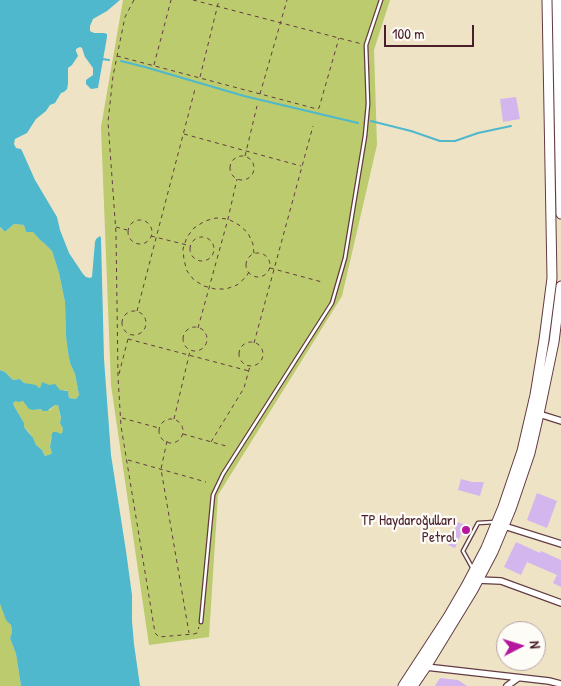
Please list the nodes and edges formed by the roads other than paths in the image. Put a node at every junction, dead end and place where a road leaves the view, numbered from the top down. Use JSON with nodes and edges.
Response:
{"nodes":[{"id":1,"x":382,"y":0,"type":"edge"},
{"id":2,"x":546,"y":0,"type":"edge"},
{"id":3,"x":557,"y":0,"type":"edge"},
{"id":4,"x":559,"y":16,"type":"edge"},
{"id":5,"x":561,"y":214,"type":"edge"},
{"id":6,"x":557,"y":278,"type":"edge"},
{"id":7,"x":561,"y":286,"type":"edge"},
{"id":8,"x":539,"y":414,"type":"junction"},
{"id":9,"x":561,"y":421,"type":"edge"},
{"id":10,"x":500,"y":524,"type":"junction"},
{"id":11,"x":561,"y":544,"type":"edge"},
{"id":12,"x":474,"y":571,"type":"junction"},
{"id":13,"x":478,"y":580,"type":"junction"},
{"id":14,"x":561,"y":603,"type":"edge"},
{"id":15,"x":201,"y":622,"type":"road end"},
{"id":16,"x":426,"y":667,"type":"junction"},
{"id":17,"x":518,"y":678,"type":"junction"},
{"id":18,"x":561,"y":684,"type":"edge"},
{"id":19,"x":403,"y":686,"type":"edge"},
{"id":20,"x":413,"y":686,"type":"edge"},
{"id":21,"x":507,"y":686,"type":"edge"}],
"edges":[{"from":1,"to":15,"type":"lane"},
{"from":2,"to":6,"type":"main road"},
{"from":3,"to":4,"type":"main road"},
{"from":4,"to":5,"type":"main road"},
{"from":6,"to":10,"type":"main road"},
{"from":7,"to":8,"type":"main road"},
{"from":8,"to":9,"type":"street"},
{"from":8,"to":10,"type":"main road"},
{"from":10,"to":11,"type":"street"},
{"from":10,"to":12,"type":"main road"},
{"from":10,"to":12,"type":"lane"},
{"from":10,"to":13,"type":"main road"},
{"from":12,"to":19,"type":"main road"},
{"from":13,"to":14,"type":"street"},
{"from":13,"to":16,"type":"main road"},
{"from":16,"to":17,"type":"street"},
{"from":16,"to":20,"type":"main road"},
{"from":17,"to":18,"type":"street"},
{"from":17,"to":21,"type":"street"}]}
